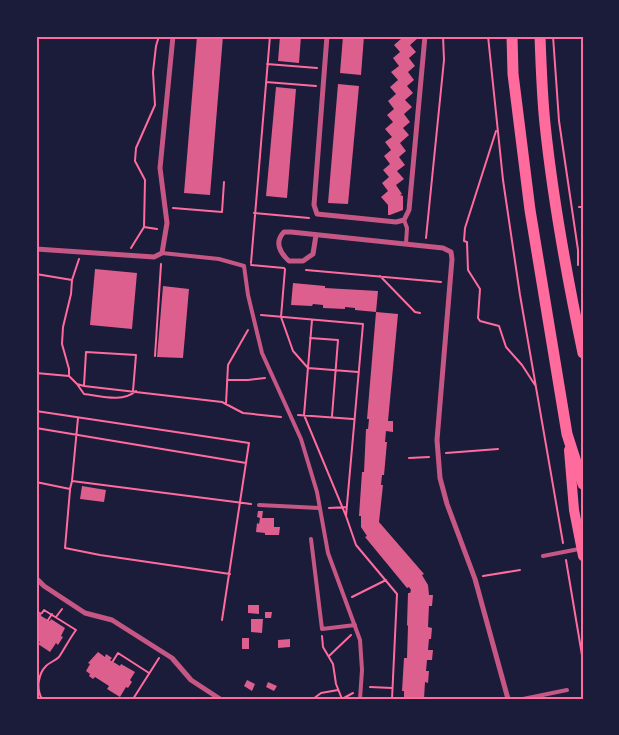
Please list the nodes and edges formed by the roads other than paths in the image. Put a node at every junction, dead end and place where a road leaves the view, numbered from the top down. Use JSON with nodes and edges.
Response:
{"nodes":[{"id":1,"x":173,"y":36,"type":"edge"},
{"id":2,"x":327,"y":36,"type":"edge"},
{"id":3,"x":425,"y":36,"type":"edge"},
{"id":4,"x":505,"y":36,"type":"edge"},
{"id":5,"x":512,"y":36,"type":"edge"},
{"id":6,"x":540,"y":36,"type":"edge"},
{"id":7,"x":513,"y":74,"type":"junction"},
{"id":8,"x":404,"y":220,"type":"junction"},
{"id":9,"x":316,"y":235,"type":"junction"},
{"id":10,"x":406,"y":244,"type":"junction"},
{"id":11,"x":36,"y":249,"type":"edge"},
{"id":12,"x":162,"y":253,"type":"junction"},
{"id":13,"x":583,"y":353,"type":"edge"},
{"id":14,"x":568,"y":434,"type":"junction"},
{"id":15,"x":583,"y":484,"type":"edge"},
{"id":16,"x":258,"y":506,"type":"road end"},
{"id":17,"x":319,"y":508,"type":"junction"},
{"id":18,"x":311,"y":539,"type":"dead end"},
{"id":19,"x":582,"y":552,"type":"edge"},
{"id":20,"x":542,"y":556,"type":"dead end"},
{"id":21,"x":36,"y":578,"type":"edge"},
{"id":22,"x":356,"y":627,"type":"junction"},
{"id":23,"x":567,"y":690,"type":"dead end"},
{"id":24,"x":220,"y":699,"type":"edge"},
{"id":25,"x":360,"y":699,"type":"edge"},
{"id":26,"x":508,"y":699,"type":"edge"},
{"id":27,"x":523,"y":699,"type":"edge"}],
"edges":[{"from":1,"to":12,"type":"street"},
{"from":2,"to":8,"type":"street"},
{"from":3,"to":8,"type":"street"},
{"from":4,"to":7,"type":"main road"},
{"from":5,"to":7,"type":"main road"},
{"from":6,"to":13,"type":"main road"},
{"from":7,"to":14,"type":"main road"},
{"from":8,"to":10,"type":"lane"},
{"from":9,"to":9,"type":"street"},
{"from":9,"to":10,"type":"street"},
{"from":10,"to":26,"type":"street"},
{"from":11,"to":12,"type":"street"},
{"from":12,"to":17,"type":"lane"},
{"from":14,"to":15,"type":"main road"},
{"from":14,"to":19,"type":"main road"},
{"from":16,"to":17,"type":"lane"},
{"from":17,"to":22,"type":"lane"},
{"from":18,"to":22,"type":"lane"},
{"from":19,"to":20,"type":"lane"},
{"from":21,"to":24,"type":"street"},
{"from":22,"to":25,"type":"lane"},
{"from":23,"to":27,"type":"lane"}]}
